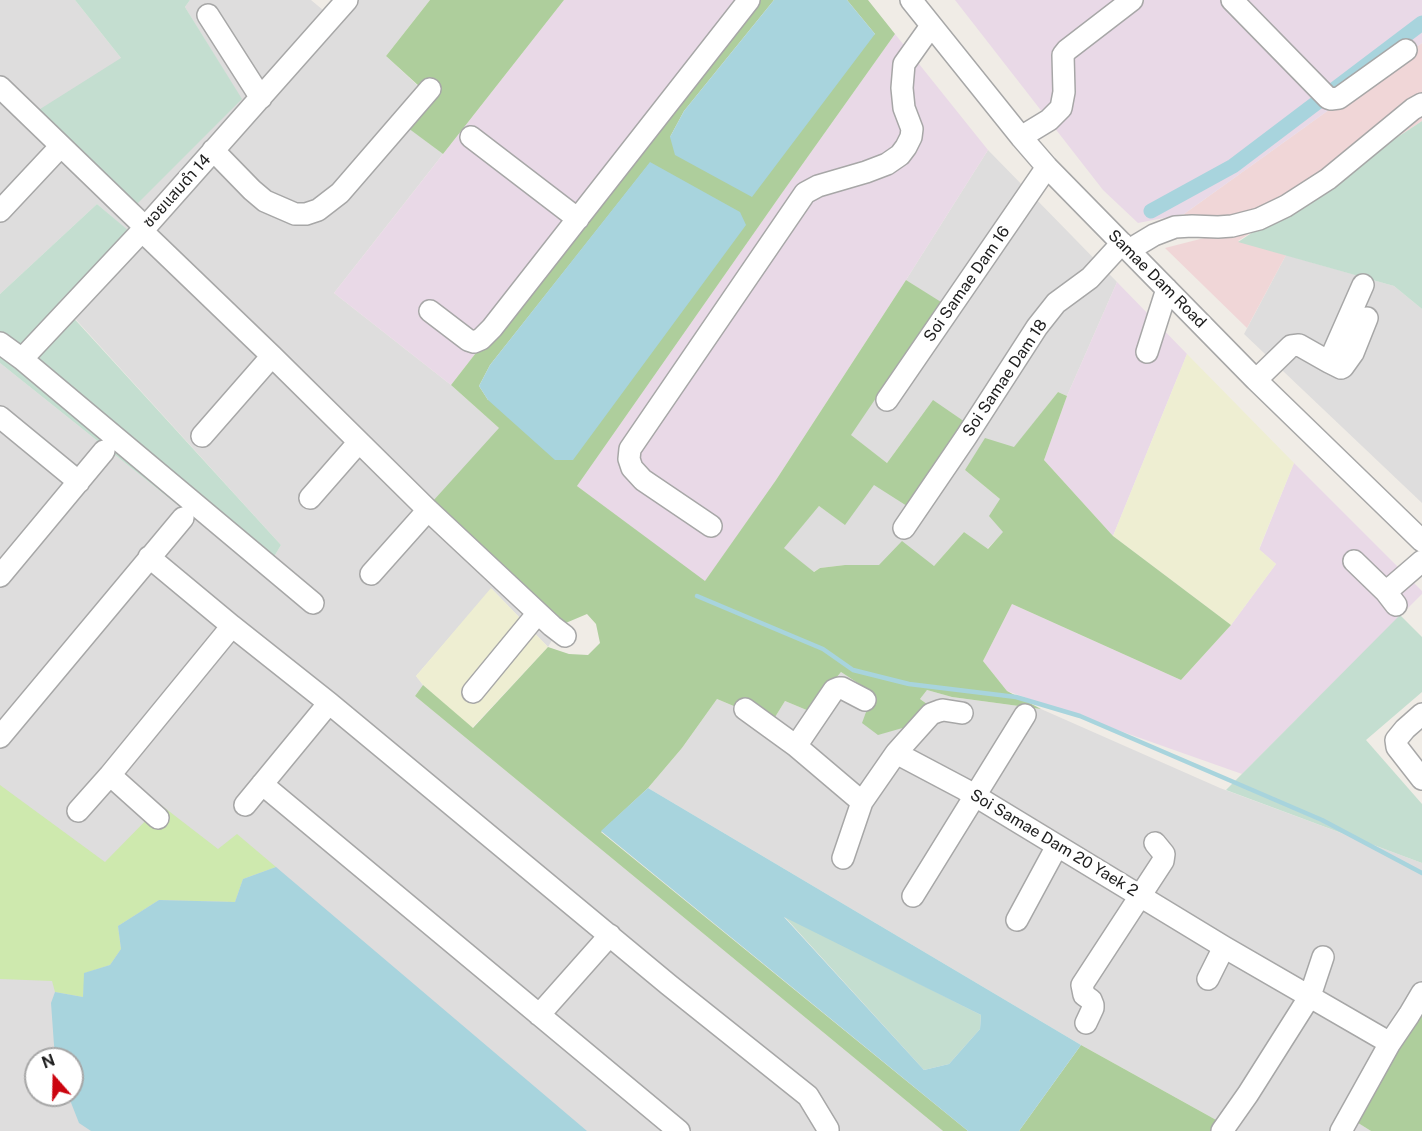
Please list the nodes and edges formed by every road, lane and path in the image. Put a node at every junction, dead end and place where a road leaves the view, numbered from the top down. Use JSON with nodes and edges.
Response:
{"nodes":[{"id":1,"x":347,"y":0,"type":"edge"},
{"id":2,"x":748,"y":0,"type":"edge"},
{"id":3,"x":1132,"y":0,"type":"edge"},
{"id":4,"x":1232,"y":0,"type":"edge"},
{"id":5,"x":918,"y":3,"type":"edge"},
{"id":6,"x":208,"y":15,"type":"dead end"},
{"id":7,"x":932,"y":26,"type":"junction"},
{"id":8,"x":1406,"y":50,"type":"dead end"},
{"id":9,"x":0,"y":87,"type":"edge"},
{"id":10,"x":430,"y":88,"type":"dead end"},
{"id":11,"x":261,"y":98,"type":"junction"},
{"id":12,"x":1422,"y":104,"type":"edge"},
{"id":13,"x":471,"y":137,"type":"dead end"},
{"id":14,"x":1021,"y":137,"type":"junction"},
{"id":15,"x":60,"y":147,"type":"junction"},
{"id":16,"x":213,"y":150,"type":"junction"},
{"id":17,"x":1047,"y":167,"type":"junction"},
{"id":18,"x":0,"y":211,"type":"edge"},
{"id":19,"x":578,"y":219,"type":"junction"},
{"id":20,"x":143,"y":229,"type":"junction"},
{"id":21,"x":1125,"y":247,"type":"junction"},
{"id":22,"x":1363,"y":285,"type":"dead end"},
{"id":23,"x":1167,"y":289,"type":"junction"},
{"id":24,"x":430,"y":311,"type":"dead end"},
{"id":25,"x":1367,"y":318,"type":"dead end"},
{"id":26,"x":0,"y":343,"type":"edge"},
{"id":27,"x":1147,"y":352,"type":"dead end"},
{"id":28,"x":272,"y":356,"type":"junction"},
{"id":29,"x":22,"y":359,"type":"junction"},
{"id":30,"x":1329,"y":362,"type":"junction"},
{"id":31,"x":1256,"y":380,"type":"junction"},
{"id":32,"x":887,"y":400,"type":"dead end"},
{"id":33,"x":0,"y":417,"type":"edge"},
{"id":34,"x":202,"y":436,"type":"dead end"},
{"id":35,"x":359,"y":442,"type":"junction"},
{"id":36,"x":104,"y":451,"type":"dead end"},
{"id":37,"x":79,"y":482,"type":"junction"},
{"id":38,"x":310,"y":498,"type":"dead end"},
{"id":39,"x":428,"y":510,"type":"junction"},
{"id":40,"x":183,"y":518,"type":"dead end"},
{"id":41,"x":711,"y":526,"type":"dead end"},
{"id":42,"x":904,"y":528,"type":"dead end"},
{"id":43,"x":1422,"y":541,"type":"edge"},
{"id":44,"x":149,"y":557,"type":"junction"},
{"id":45,"x":1354,"y":561,"type":"dead end"},
{"id":46,"x":1422,"y":561,"type":"edge"},
{"id":47,"x":371,"y":574,"type":"dead end"},
{"id":48,"x":0,"y":576,"type":"edge"},
{"id":49,"x":314,"y":603,"type":"dead end"},
{"id":50,"x":538,"y":613,"type":"junction"},
{"id":51,"x":232,"y":626,"type":"junction"},
{"id":52,"x":565,"y":636,"type":"dead end"},
{"id":53,"x":473,"y":692,"type":"dead end"},
{"id":54,"x":865,"y":700,"type":"dead end"},
{"id":55,"x":329,"y":703,"type":"junction"},
{"id":56,"x":745,"y":709,"type":"dead end"},
{"id":57,"x":962,"y":713,"type":"dead end"},
{"id":58,"x":1422,"y":714,"type":"edge"},
{"id":59,"x":1025,"y":715,"type":"dead end"},
{"id":60,"x":0,"y":737,"type":"edge"},
{"id":61,"x":796,"y":746,"type":"junction"},
{"id":62,"x":896,"y":753,"type":"junction"},
{"id":63,"x":110,"y":774,"type":"junction"},
{"id":64,"x":1422,"y":779,"type":"edge"},
{"id":65,"x":262,"y":784,"type":"junction"},
{"id":66,"x":975,"y":797,"type":"junction"},
{"id":67,"x":862,"y":802,"type":"junction"},
{"id":68,"x":244,"y":805,"type":"dead end"},
{"id":69,"x":78,"y":811,"type":"dead end"},
{"id":70,"x":158,"y":818,"type":"dead end"},
{"id":71,"x":1155,"y":843,"type":"dead end"},
{"id":72,"x":1057,"y":846,"type":"junction"},
{"id":73,"x":843,"y":858,"type":"dead end"},
{"id":74,"x":913,"y":896,"type":"dead end"},
{"id":75,"x":1140,"y":896,"type":"junction"},
{"id":76,"x":1017,"y":920,"type":"dead end"},
{"id":77,"x":610,"y":935,"type":"junction"},
{"id":78,"x":1224,"y":947,"type":"junction"},
{"id":79,"x":1323,"y":957,"type":"dead end"},
{"id":80,"x":1208,"y":979,"type":"dead end"},
{"id":81,"x":1422,"y":993,"type":"edge"},
{"id":82,"x":1310,"y":996,"type":"junction"},
{"id":83,"x":539,"y":1015,"type":"junction"},
{"id":84,"x":1086,"y":1023,"type":"dead end"},
{"id":85,"x":1390,"y":1043,"type":"junction"},
{"id":86,"x":680,"y":1131,"type":"edge"},
{"id":87,"x":828,"y":1131,"type":"edge"},
{"id":88,"x":1222,"y":1131,"type":"edge"},
{"id":89,"x":1341,"y":1131,"type":"edge"}],
"edges":[{"from":1,"to":11,"type":"street","name":"ซอยแสมดำ 14"},
{"from":2,"to":19,"type":"street"},
{"from":3,"to":14,"type":"street"},
{"from":4,"to":8,"type":"street"},
{"from":5,"to":7,"type":"street","name":"Samae Dam Road"},
{"from":6,"to":11,"type":"street"},
{"from":7,"to":14,"type":"street","name":"Samae Dam Road"},
{"from":7,"to":41,"type":"street"},
{"from":9,"to":15,"type":"street"},
{"from":10,"to":16,"type":"street"},
{"from":11,"to":16,"type":"street","name":"ซอยแสมดำ 14"},
{"from":12,"to":21,"type":"street","name":"Soi Samae Dam 18"},
{"from":13,"to":19,"type":"street"},
{"from":14,"to":17,"type":"street","name":"Samae Dam Road"},
{"from":15,"to":18,"type":"street"},
{"from":15,"to":20,"type":"street"},
{"from":16,"to":20,"type":"street","name":"ซอยแสมดำ 14"},
{"from":17,"to":21,"type":"street","name":"Samae Dam Road"},
{"from":17,"to":32,"type":"street","name":"Soi Samae Dam 16"},
{"from":19,"to":24,"type":"street"},
{"from":20,"to":28,"type":"street"},
{"from":20,"to":29,"type":"street","name":"ซอยแสมดำ 14"},
{"from":21,"to":23,"type":"street","name":"Samae Dam Road"},
{"from":21,"to":42,"type":"street","name":"Soi Samae Dam 18"},
{"from":22,"to":30,"type":"street"},
{"from":23,"to":27,"type":"street"},
{"from":23,"to":31,"type":"street","name":"Samae Dam Road"},
{"from":25,"to":30,"type":"street"},
{"from":26,"to":29,"type":"street"},
{"from":28,"to":34,"type":"street"},
{"from":28,"to":35,"type":"street"},
{"from":29,"to":49,"type":"street"},
{"from":30,"to":31,"type":"street"},
{"from":31,"to":43,"type":"street","name":"Samae Dam Road"},
{"from":33,"to":37,"type":"street"},
{"from":35,"to":38,"type":"street"},
{"from":35,"to":39,"type":"street"},
{"from":36,"to":37,"type":"street"},
{"from":37,"to":48,"type":"street"},
{"from":39,"to":47,"type":"street"},
{"from":39,"to":50,"type":"street"},
{"from":40,"to":44,"type":"street"},
{"from":44,"to":51,"type":"street"},
{"from":44,"to":60,"type":"street"},
{"from":45,"to":46,"type":"street"},
{"from":50,"to":52,"type":"street"},
{"from":50,"to":53,"type":"street"},
{"from":51,"to":55,"type":"street"},
{"from":51,"to":63,"type":"street"},
{"from":54,"to":61,"type":"street"},
{"from":55,"to":65,"type":"street"},
{"from":55,"to":77,"type":"street"},
{"from":56,"to":61,"type":"street"},
{"from":57,"to":62,"type":"street"},
{"from":58,"to":64,"type":"street"},
{"from":59,"to":66,"type":"street"},
{"from":61,"to":67,"type":"street"},
{"from":62,"to":66,"type":"street","name":"Soi Samae Dam 20 Yaek 2"},
{"from":62,"to":67,"type":"street"},
{"from":63,"to":69,"type":"street"},
{"from":63,"to":70,"type":"street"},
{"from":65,"to":68,"type":"street"},
{"from":65,"to":83,"type":"street"},
{"from":66,"to":72,"type":"street","name":"Soi Samae Dam 20 Yaek 2"},
{"from":66,"to":74,"type":"street"},
{"from":67,"to":73,"type":"street"},
{"from":71,"to":75,"type":"street"},
{"from":72,"to":75,"type":"street","name":"Soi Samae Dam 20 Yaek 2"},
{"from":72,"to":76,"type":"street"},
{"from":75,"to":78,"type":"street","name":"Soi Samae Dam 20 Yaek 2"},
{"from":75,"to":84,"type":"street"},
{"from":77,"to":83,"type":"street"},
{"from":77,"to":87,"type":"street"},
{"from":78,"to":80,"type":"street"},
{"from":78,"to":82,"type":"street","name":"Soi Samae Dam 20 Yaek 2"},
{"from":79,"to":82,"type":"street"},
{"from":81,"to":85,"type":"street"},
{"from":82,"to":85,"type":"street","name":"Soi Samae Dam 20 Yaek 2"},
{"from":82,"to":88,"type":"street"},
{"from":83,"to":86,"type":"street"},
{"from":85,"to":89,"type":"street"}]}
